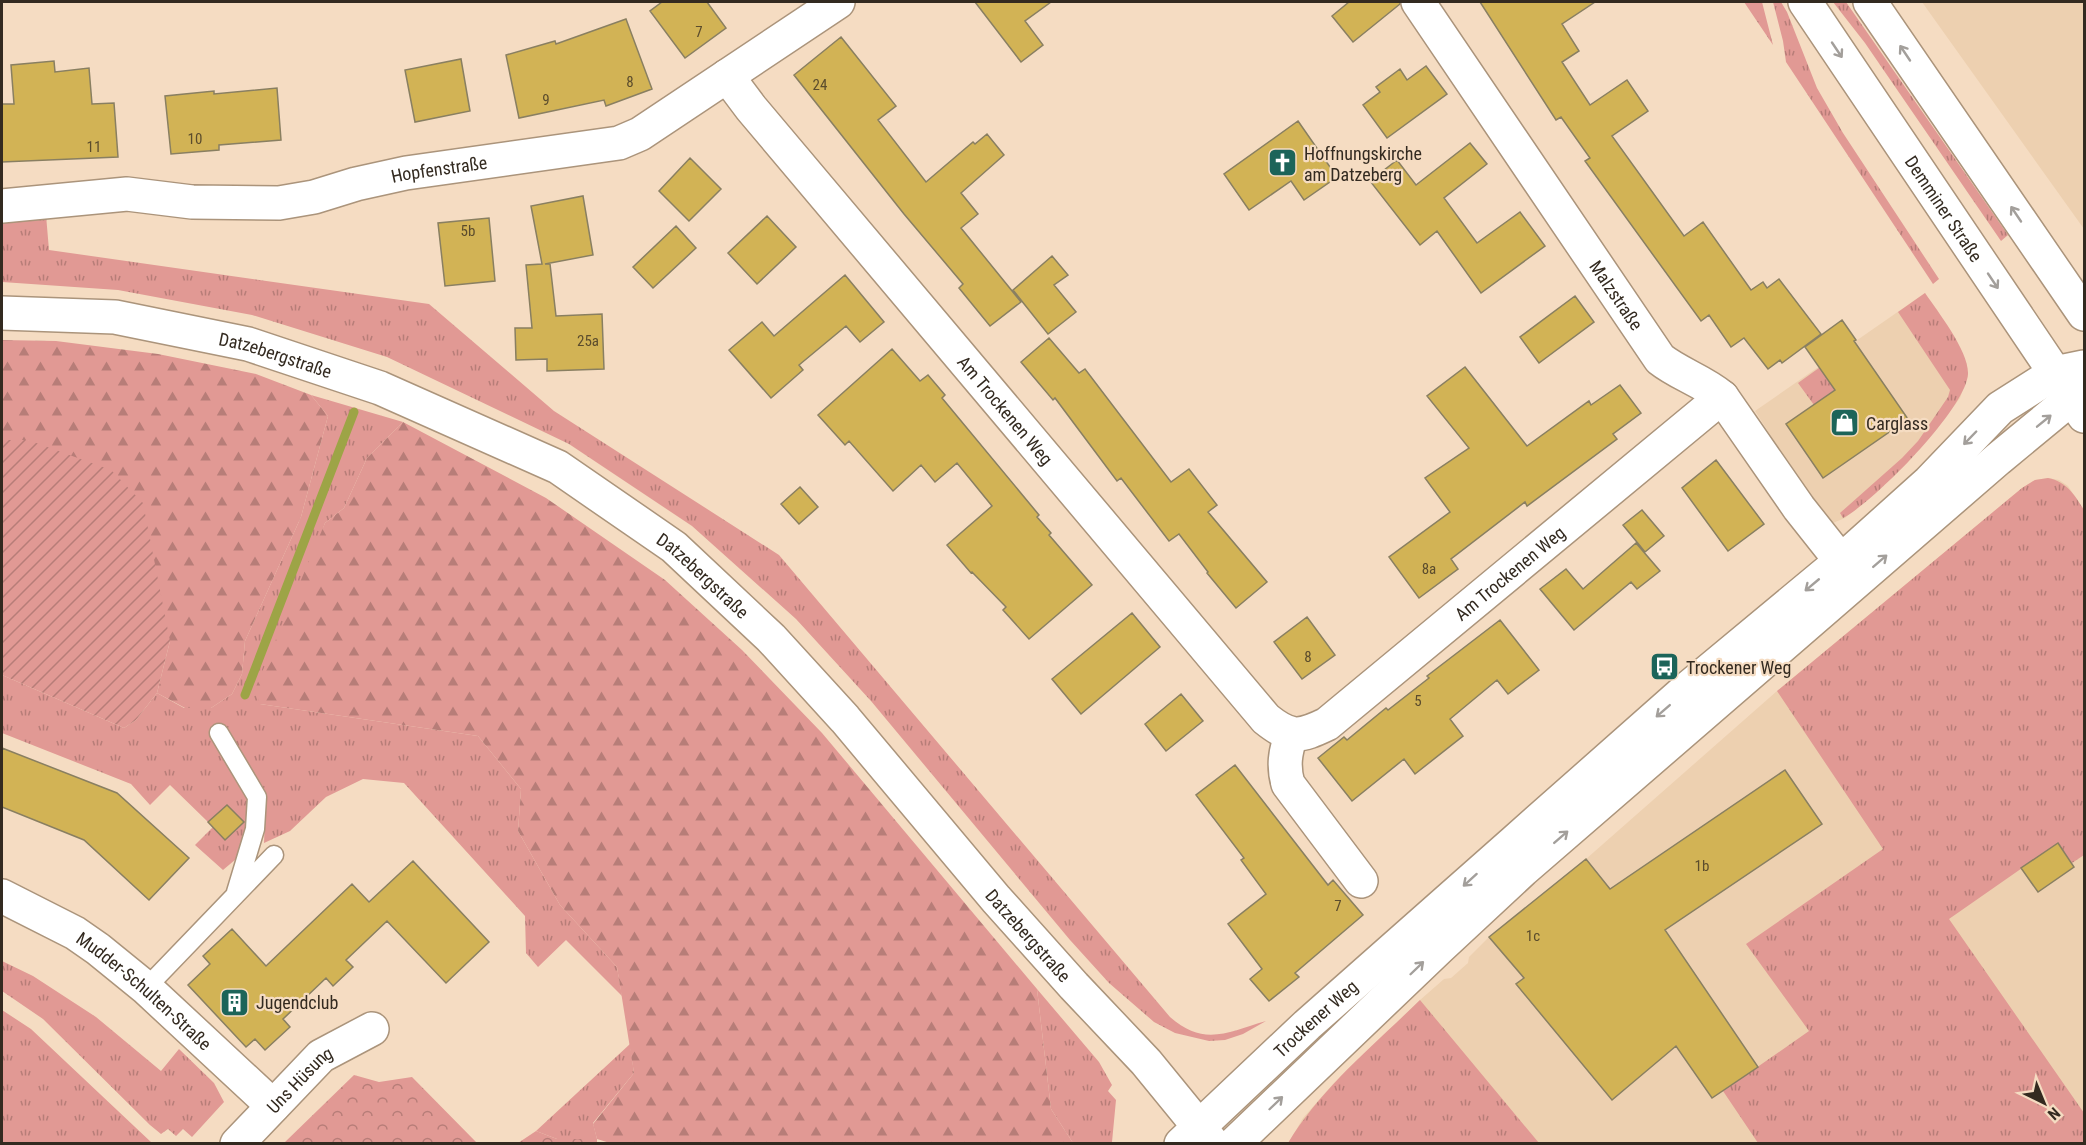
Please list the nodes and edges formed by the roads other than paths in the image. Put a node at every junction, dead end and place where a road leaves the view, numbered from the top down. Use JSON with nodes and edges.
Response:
{"nodes":[{"id":1,"x":838,"y":2,"type":"edge"},
{"id":2,"x":1418,"y":2,"type":"edge"},
{"id":3,"x":1805,"y":2,"type":"edge"},
{"id":4,"x":1870,"y":2,"type":"edge"},
{"id":5,"x":727,"y":76,"type":"junction"},
{"id":6,"x":2,"y":206,"type":"edge"},
{"id":7,"x":2,"y":313,"type":"edge"},
{"id":8,"x":2085,"y":314,"type":"edge"},
{"id":9,"x":2076,"y":388,"type":"edge"},
{"id":10,"x":1722,"y":397,"type":"junction"},
{"id":11,"x":1840,"y":561,"type":"junction"},
{"id":12,"x":219,"y":733,"type":"dead end"},
{"id":13,"x":1291,"y":735,"type":"junction"},
{"id":14,"x":274,"y":855,"type":"dead end"},
{"id":15,"x":1361,"y":881,"type":"dead end"},
{"id":16,"x":235,"y":894,"type":"junction"},
{"id":17,"x":2,"y":896,"type":"edge"},
{"id":18,"x":146,"y":988,"type":"junction"},
{"id":19,"x":372,"y":1029,"type":"dead end"},
{"id":20,"x":273,"y":1106,"type":"junction"},
{"id":21,"x":1198,"y":1138,"type":"edge"},
{"id":22,"x":237,"y":1143,"type":"edge"},
{"id":23,"x":1234,"y":1143,"type":"edge"}],
"edges":[{"from":1,"to":5,"type":"street","name":"Hopfenstraße"},
{"from":2,"to":10,"type":"street","name":"Malzstraße"},
{"from":3,"to":9,"type":"street","name":"Demminer Straße","one_way":true},
{"from":8,"to":4,"type":"street","one_way":true},
{"from":5,"to":6,"type":"street","name":"Hopfenstraße"},
{"from":5,"to":13,"type":"street","name":"Am Trockenen Weg"},
{"from":7,"to":21,"type":"street","name":"Datzebergstraße"},
{"from":9,"to":11,"type":"street","name":"Trockener Weg","one_way":true},
{"from":23,"to":9,"type":"street","name":"Trockener Weg","one_way":true},
{"from":10,"to":11,"type":"street","name":"Malzstraße"},
{"from":10,"to":13,"type":"street","name":"Am Trockenen Weg"},
{"from":11,"to":21,"type":"street","name":"Trockener Weg","one_way":true},
{"from":12,"to":16,"type":"lane"},
{"from":13,"to":15,"type":"street"},
{"from":14,"to":16,"type":"lane"},
{"from":16,"to":18,"type":"lane"},
{"from":17,"to":18,"type":"street","name":"Mudder-Schulten-Straße"},
{"from":18,"to":20,"type":"street","name":"Mudder-Schulten-Straße"},
{"from":19,"to":20,"type":"street","name":"Uns Hüsung"},
{"from":20,"to":22,"type":"street","name":"Uns Hüsung"}]}
